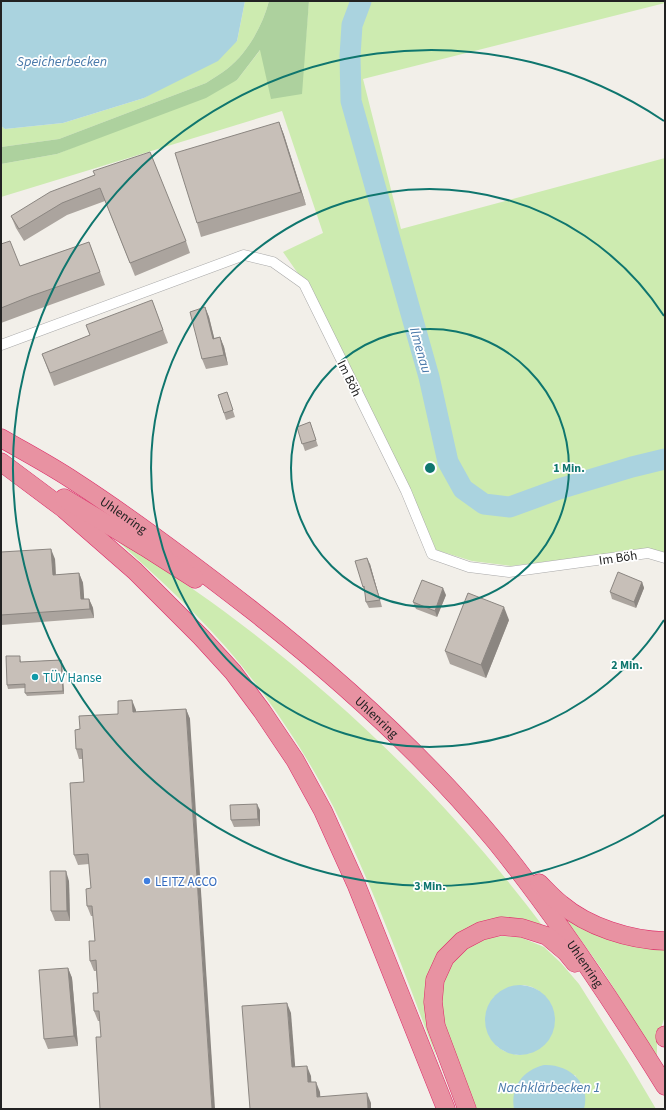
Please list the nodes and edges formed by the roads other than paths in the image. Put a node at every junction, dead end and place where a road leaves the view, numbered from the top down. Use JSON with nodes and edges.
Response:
{"nodes":[{"id":1,"x":1,"y":345,"type":"edge"},
{"id":2,"x":1,"y":438,"type":"edge"},
{"id":3,"x":1,"y":461,"type":"edge"},
{"id":4,"x":665,"y":558,"type":"edge"},
{"id":5,"x":301,"y":649,"type":"junction"},
{"id":6,"x":496,"y":842,"type":"junction"},
{"id":7,"x":665,"y":941,"type":"edge"},
{"id":8,"x":621,"y":1015,"type":"junction"},
{"id":9,"x":665,"y":1086,"type":"edge"},
{"id":10,"x":446,"y":1109,"type":"edge"},
{"id":11,"x":467,"y":1109,"type":"edge"}],
"edges":[{"from":1,"to":4,"type":"street","name":"Im Böh"},
{"from":2,"to":5,"type":"highway","name":"Uhlenring"},
{"from":3,"to":5,"type":"highway"},
{"from":3,"to":10,"type":"highway"},
{"from":5,"to":6,"type":"highway","name":"Uhlenring"},
{"from":6,"to":7,"type":"highway"},
{"from":6,"to":8,"type":"highway","name":"Uhlenring"},
{"from":8,"to":9,"type":"highway","name":"Uhlenring"},
{"from":8,"to":11,"type":"highway"}]}
